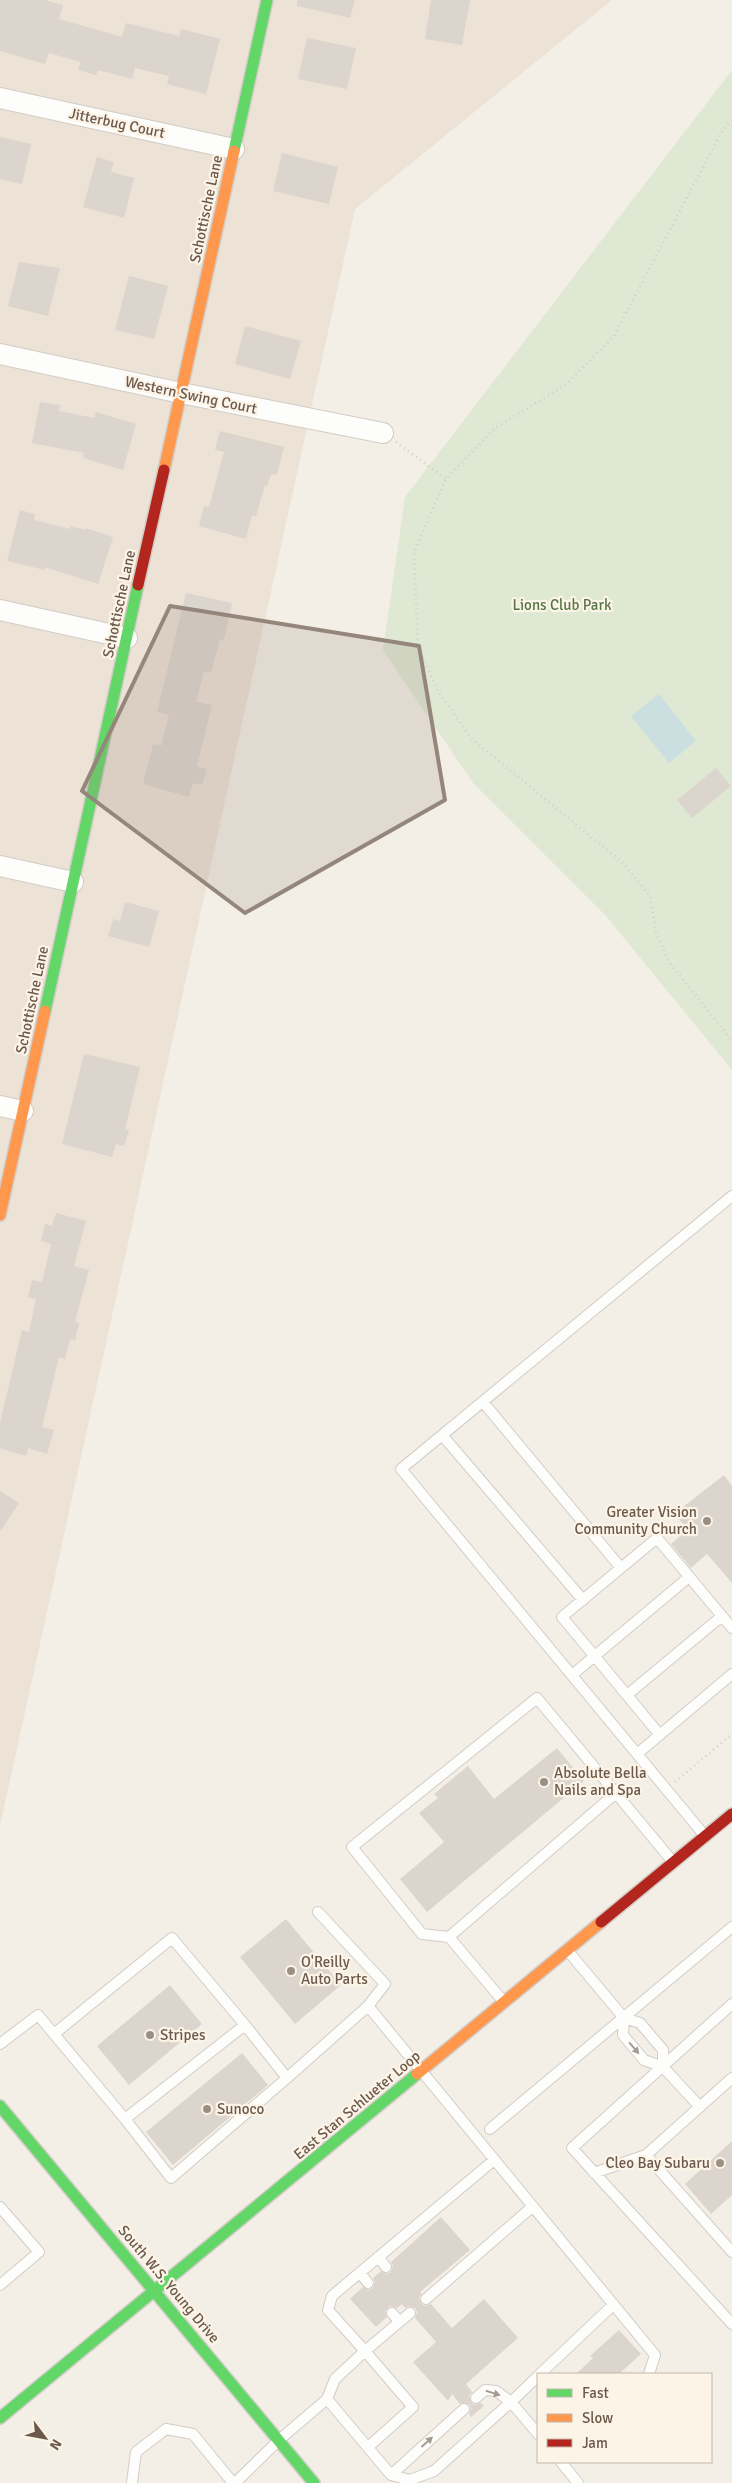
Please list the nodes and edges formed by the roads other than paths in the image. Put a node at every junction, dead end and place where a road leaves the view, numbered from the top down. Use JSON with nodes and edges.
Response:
{"nodes":[{"id":1,"x":267,"y":0,"type":"edge"},
{"id":2,"x":0,"y":98,"type":"edge"},
{"id":3,"x":234,"y":149,"type":"junction"},
{"id":4,"x":0,"y":354,"type":"edge"},
{"id":5,"x":180,"y":393,"type":"junction"},
{"id":6,"x":383,"y":433,"type":"road end"},
{"id":7,"x":0,"y":610,"type":"edge"},
{"id":8,"x":127,"y":638,"type":"junction"},
{"id":9,"x":0,"y":866,"type":"edge"},
{"id":10,"x":73,"y":882,"type":"junction"},
{"id":11,"x":0,"y":1106,"type":"edge"},
{"id":12,"x":23,"y":1111,"type":"junction"},
{"id":13,"x":732,"y":1196,"type":"edge"},
{"id":14,"x":0,"y":1216,"type":"edge"},
{"id":15,"x":483,"y":1402,"type":"junction"},
{"id":16,"x":442,"y":1435,"type":"junction"},
{"id":17,"x":621,"y":1568,"type":"junction"},
{"id":18,"x":690,"y":1577,"type":"junction"},
{"id":19,"x":583,"y":1600,"type":"junction"},
{"id":20,"x":722,"y":1616,"type":"junction"},
{"id":21,"x":732,"y":1628,"type":"edge"},
{"id":22,"x":594,"y":1656,"type":"junction"},
{"id":23,"x":732,"y":1674,"type":"edge"},
{"id":24,"x":572,"y":1675,"type":"junction"},
{"id":25,"x":627,"y":1695,"type":"junction"},
{"id":26,"x":660,"y":1735,"type":"junction"},
{"id":27,"x":637,"y":1754,"type":"junction"},
{"id":28,"x":616,"y":1793,"type":"junction"},
{"id":29,"x":732,"y":1814,"type":"edge"},
{"id":30,"x":705,"y":1836,"type":"junction"},
{"id":31,"x":674,"y":1863,"type":"junction"},
{"id":32,"x":318,"y":1912,"type":"dead end"},
{"id":33,"x":732,"y":1928,"type":"edge"},
{"id":34,"x":449,"y":1937,"type":"junction"},
{"id":35,"x":568,"y":1950,"type":"junction"},
{"id":36,"x":504,"y":2003,"type":"junction"},
{"id":37,"x":732,"y":2004,"type":"edge"},
{"id":38,"x":368,"y":2006,"type":"junction"},
{"id":39,"x":624,"y":2018,"type":"junction"},
{"id":40,"x":245,"y":2025,"type":"junction"},
{"id":41,"x":54,"y":2034,"type":"junction"},
{"id":42,"x":0,"y":2044,"type":"edge"},
{"id":43,"x":663,"y":2067,"type":"junction"},
{"id":44,"x":422,"y":2070,"type":"junction"},
{"id":45,"x":287,"y":2078,"type":"junction"},
{"id":46,"x":732,"y":2078,"type":"edge"},
{"id":47,"x":0,"y":2106,"type":"edge"},
{"id":48,"x":700,"y":2107,"type":"junction"},
{"id":49,"x":125,"y":2119,"type":"junction"},
{"id":50,"x":490,"y":2129,"type":"dead end"},
{"id":51,"x":646,"y":2155,"type":"junction"},
{"id":52,"x":494,"y":2160,"type":"junction"},
{"id":53,"x":594,"y":2173,"type":"junction"},
{"id":54,"x":0,"y":2207,"type":"edge"},
{"id":55,"x":532,"y":2207,"type":"junction"},
{"id":56,"x":397,"y":2241,"type":"junction"},
{"id":57,"x":405,"y":2250,"type":"dead end"},
{"id":58,"x":732,"y":2252,"type":"edge"},
{"id":59,"x":378,"y":2257,"type":"junction"},
{"id":60,"x":386,"y":2267,"type":"dead end"},
{"id":61,"x":360,"y":2273,"type":"junction"},
{"id":62,"x":368,"y":2283,"type":"dead end"},
{"id":63,"x":0,"y":2285,"type":"edge"},
{"id":64,"x":155,"y":2291,"type":"junction"},
{"id":65,"x":426,"y":2299,"type":"dead end"},
{"id":66,"x":613,"y":2305,"type":"junction"},
{"id":67,"x":392,"y":2313,"type":"dead end"},
{"id":68,"x":410,"y":2313,"type":"dead end"},
{"id":69,"x":400,"y":2322,"type":"junction"},
{"id":70,"x":732,"y":2324,"type":"edge"},
{"id":71,"x":365,"y":2351,"type":"junction"},
{"id":72,"x":541,"y":2373,"type":"edge"},
{"id":73,"x":649,"y":2373,"type":"edge"},
{"id":74,"x":537,"y":2377,"type":"edge"},
{"id":75,"x":476,"y":2398,"type":"dead end"},
{"id":76,"x":327,"y":2399,"type":"junction"},
{"id":77,"x":511,"y":2402,"type":"junction"},
{"id":78,"x":464,"y":2408,"type":"dead end"},
{"id":79,"x":0,"y":2418,"type":"edge"},
{"id":80,"x":537,"y":2433,"type":"edge"},
{"id":81,"x":279,"y":2440,"type":"junction"},
{"id":82,"x":368,"y":2447,"type":"junction"},
{"id":83,"x":562,"y":2463,"type":"edge"},
{"id":84,"x":391,"y":2474,"type":"junction"},
{"id":85,"x":132,"y":2483,"type":"edge"},
{"id":86,"x":234,"y":2483,"type":"edge"},
{"id":87,"x":314,"y":2483,"type":"edge"},
{"id":88,"x":578,"y":2483,"type":"edge"}],
"edges":[{"from":1,"to":3,"type":"main road","name":"Schottische Lane"},
{"from":2,"to":3,"type":"street","name":"Jitterbug Court"},
{"from":3,"to":5,"type":"main road","name":"Schottische Lane"},
{"from":4,"to":5,"type":"street","name":"Western Swing Court"},
{"from":5,"to":6,"type":"street","name":"Western Swing Court"},
{"from":5,"to":8,"type":"main road","name":"Schottische Lane"},
{"from":7,"to":8,"type":"street"},
{"from":8,"to":10,"type":"main road","name":"Schottische Lane"},
{"from":9,"to":10,"type":"street"},
{"from":10,"to":12,"type":"main road","name":"Schottische Lane"},
{"from":11,"to":12,"type":"street"},
{"from":12,"to":14,"type":"main road","name":"Schottische Lane"},
{"from":13,"to":15,"type":"lane"},
{"from":15,"to":16,"type":"lane"},
{"from":15,"to":17,"type":"lane"},
{"from":16,"to":19,"type":"lane"},
{"from":16,"to":24,"type":"lane"},
{"from":17,"to":18,"type":"lane"},
{"from":17,"to":19,"type":"lane"},
{"from":18,"to":20,"type":"lane"},
{"from":18,"to":22,"type":"lane"},
{"from":19,"to":22,"type":"lane"},
{"from":20,"to":21,"type":"lane"},
{"from":20,"to":25,"type":"lane"},
{"from":22,"to":24,"type":"lane"},
{"from":22,"to":25,"type":"lane"},
{"from":23,"to":26,"type":"lane"},
{"from":24,"to":27,"type":"lane"},
{"from":25,"to":26,"type":"lane"},
{"from":26,"to":27,"type":"lane"},
{"from":27,"to":30,"type":"lane"},
{"from":28,"to":31,"type":"lane"},
{"from":28,"to":34,"type":"lane"},
{"from":28,"to":34,"type":"lane"},
{"from":29,"to":30,"type":"main road","name":"East Stan Schlueter Loop"},
{"from":30,"to":31,"type":"main road","name":"East Stan Schlueter Loop"},
{"from":31,"to":35,"type":"main road","name":"East Stan Schlueter Loop"},
{"from":32,"to":38,"type":"lane"},
{"from":33,"to":39,"type":"lane"},
{"from":34,"to":36,"type":"lane"},
{"from":35,"to":36,"type":"main road","name":"East Stan Schlueter Loop"},
{"from":35,"to":39,"type":"lane"},
{"from":36,"to":44,"type":"main road","name":"East Stan Schlueter Loop"},
{"from":37,"to":43,"type":"lane"},
{"from":38,"to":44,"type":"lane"},
{"from":38,"to":45,"type":"lane"},
{"from":39,"to":43,"type":"lane"},
{"from":39,"to":43,"type":"lane","one_way":true},
{"from":39,"to":50,"type":"lane"},
{"from":40,"to":41,"type":"lane"},
{"from":40,"to":45,"type":"lane"},
{"from":40,"to":49,"type":"lane"},
{"from":41,"to":42,"type":"lane"},
{"from":41,"to":49,"type":"lane"},
{"from":43,"to":48,"type":"lane"},
{"from":43,"to":53,"type":"lane"},
{"from":44,"to":52,"type":"lane"},
{"from":44,"to":64,"type":"main road","name":"East Stan Schlueter Loop"},
{"from":45,"to":49,"type":"lane"},
{"from":46,"to":48,"type":"lane"},
{"from":47,"to":64,"type":"main road","name":"South W.S. Young Drive"},
{"from":48,"to":51,"type":"lane"},
{"from":51,"to":53,"type":"lane"},
{"from":51,"to":58,"type":"lane"},
{"from":52,"to":55,"type":"lane"},
{"from":52,"to":56,"type":"lane"},
{"from":53,"to":70,"type":"lane"},
{"from":54,"to":63,"type":"lane"},
{"from":55,"to":65,"type":"lane"},
{"from":55,"to":66,"type":"lane"},
{"from":56,"to":57,"type":"lane"},
{"from":56,"to":59,"type":"lane"},
{"from":59,"to":60,"type":"lane"},
{"from":59,"to":61,"type":"lane"},
{"from":61,"to":62,"type":"lane"},
{"from":61,"to":71,"type":"lane"},
{"from":64,"to":79,"type":"main road","name":"East Stan Schlueter Loop"},
{"from":64,"to":81,"type":"main road","name":"South W.S. Young Drive"},
{"from":66,"to":72,"type":"lane"},
{"from":66,"to":73,"type":"lane"},
{"from":67,"to":69,"type":"lane"},
{"from":68,"to":69,"type":"lane"},
{"from":69,"to":71,"type":"lane"},
{"from":71,"to":76,"type":"lane"},
{"from":71,"to":82,"type":"lane"},
{"from":74,"to":77,"type":"lane"},
{"from":75,"to":77,"type":"lane","one_way":true},
{"from":76,"to":81,"type":"lane"},
{"from":76,"to":82,"type":"lane"},
{"from":77,"to":80,"type":"lane"},
{"from":77,"to":84,"type":"lane"},
{"from":84,"to":78,"type":"lane","one_way":true},
{"from":81,"to":86,"type":"lane"},
{"from":81,"to":87,"type":"main road","name":"South W.S. Young Drive"},
{"from":82,"to":84,"type":"lane"},
{"from":83,"to":88,"type":"lane"},
{"from":85,"to":86,"type":"lane"}]}
